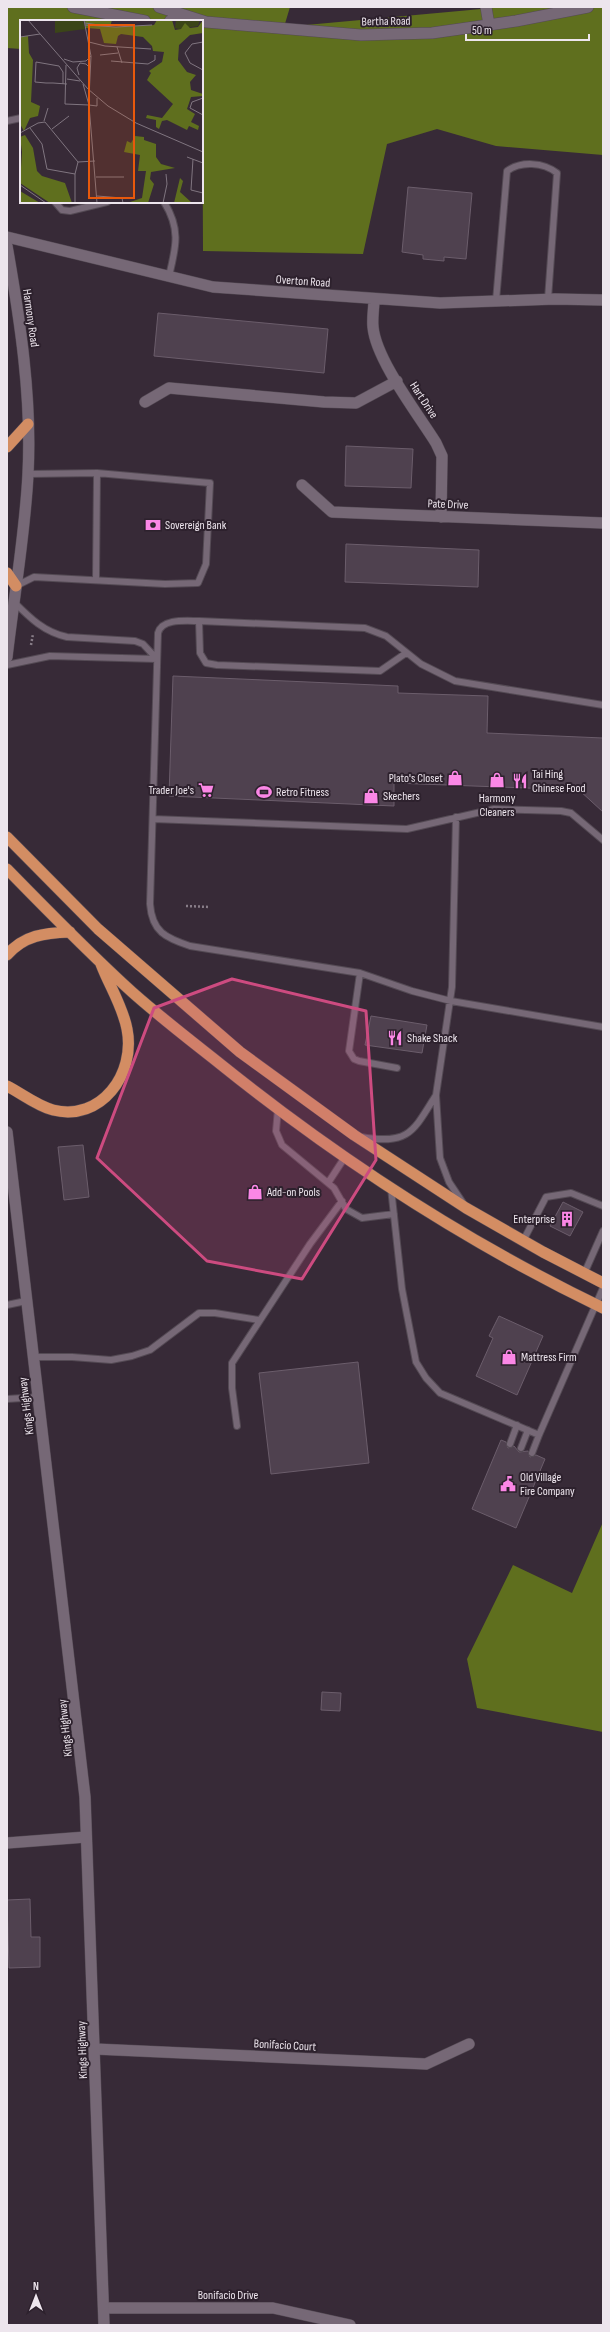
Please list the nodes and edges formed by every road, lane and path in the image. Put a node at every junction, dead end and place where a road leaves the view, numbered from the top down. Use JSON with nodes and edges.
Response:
{"nodes":[{"id":1,"x":73,"y":7,"type":"edge"},
{"id":2,"x":159,"y":7,"type":"edge"},
{"id":3,"x":486,"y":7,"type":"edge"},
{"id":4,"x":588,"y":7,"type":"edge"},
{"id":5,"x":184,"y":16,"type":"junction"},
{"id":6,"x":140,"y":20,"type":"edge"},
{"id":7,"x":173,"y":20,"type":"edge"},
{"id":8,"x":199,"y":20,"type":"edge"},
{"id":9,"x":203,"y":21,"type":"edge"},
{"id":10,"x":489,"y":26,"type":"junction"},
{"id":11,"x":20,"y":118,"type":"edge"},
{"id":12,"x":7,"y":121,"type":"edge"},
{"id":13,"x":56,"y":203,"type":"edge"},
{"id":14,"x":103,"y":203,"type":"edge"},
{"id":15,"x":164,"y":203,"type":"edge"},
{"id":16,"x":7,"y":237,"type":"edge"},
{"id":17,"x":7,"y":246,"type":"edge"},
{"id":18,"x":169,"y":276,"type":"junction"},
{"id":19,"x":374,"y":299,"type":"junction"},
{"id":20,"x":548,"y":299,"type":"junction"},
{"id":21,"x":603,"y":300,"type":"edge"},
{"id":22,"x":496,"y":301,"type":"junction"},
{"id":23,"x":397,"y":380,"type":"junction"},
{"id":24,"x":144,"y":402,"type":"dead end"},
{"id":25,"x":28,"y":424,"type":"junction"},
{"id":26,"x":7,"y":447,"type":"edge"},
{"id":27,"x":97,"y":473,"type":"junction"},
{"id":28,"x":28,"y":474,"type":"junction"},
{"id":29,"x":302,"y":485,"type":"dead end"},
{"id":30,"x":441,"y":516,"type":"junction"},
{"id":31,"x":603,"y":523,"type":"edge"},
{"id":32,"x":7,"y":573,"type":"edge"},
{"id":33,"x":96,"y":579,"type":"junction"},
{"id":34,"x":16,"y":586,"type":"junction"},
{"id":35,"x":14,"y":601,"type":"junction"},
{"id":36,"x":199,"y":621,"type":"junction"},
{"id":37,"x":33,"y":631,"type":"dead end"},
{"id":38,"x":31,"y":645,"type":"dead end"},
{"id":39,"x":406,"y":653,"type":"junction"},
{"id":40,"x":7,"y":657,"type":"edge"},
{"id":41,"x":157,"y":659,"type":"junction"},
{"id":42,"x":7,"y":665,"type":"edge"},
{"id":43,"x":603,"y":705,"type":"edge"},
{"id":44,"x":456,"y":817,"type":"junction"},
{"id":45,"x":153,"y":819,"type":"junction"},
{"id":46,"x":7,"y":837,"type":"edge"},
{"id":47,"x":603,"y":840,"type":"edge"},
{"id":48,"x":7,"y":869,"type":"edge"},
{"id":49,"x":186,"y":906,"type":"dead end"},
{"id":50,"x":209,"y":907,"type":"dead end"},
{"id":51,"x":70,"y":932,"type":"junction"},
{"id":52,"x":7,"y":955,"type":"edge"},
{"id":53,"x":99,"y":960,"type":"junction"},
{"id":54,"x":360,"y":973,"type":"junction"},
{"id":55,"x":451,"y":1000,"type":"junction"},
{"id":56,"x":603,"y":1027,"type":"edge"},
{"id":57,"x":397,"y":1068,"type":"dead end"},
{"id":58,"x":7,"y":1086,"type":"edge"},
{"id":59,"x":436,"y":1095,"type":"junction"},
{"id":60,"x":278,"y":1110,"type":"junction"},
{"id":61,"x":7,"y":1132,"type":"edge"},
{"id":62,"x":354,"y":1135,"type":"junction"},
{"id":63,"x":345,"y":1157,"type":"junction"},
{"id":64,"x":328,"y":1183,"type":"junction"},
{"id":65,"x":391,"y":1188,"type":"junction"},
{"id":66,"x":342,"y":1201,"type":"junction"},
{"id":67,"x":603,"y":1206,"type":"edge"},
{"id":68,"x":466,"y":1208,"type":"junction"},
{"id":69,"x":394,"y":1214,"type":"junction"},
{"id":70,"x":603,"y":1231,"type":"edge"},
{"id":71,"x":523,"y":1241,"type":"junction"},
{"id":72,"x":584,"y":1274,"type":"junction"},
{"id":73,"x":603,"y":1282,"type":"edge"},
{"id":74,"x":603,"y":1288,"type":"edge"},
{"id":75,"x":26,"y":1301,"type":"junction"},
{"id":76,"x":7,"y":1305,"type":"edge"},
{"id":77,"x":599,"y":1306,"type":"edge"},
{"id":78,"x":259,"y":1320,"type":"junction"},
{"id":79,"x":33,"y":1357,"type":"junction"},
{"id":80,"x":38,"y":1397,"type":"junction"},
{"id":81,"x":7,"y":1399,"type":"edge"},
{"id":82,"x":517,"y":1425,"type":"junction"},
{"id":83,"x":237,"y":1426,"type":"dead end"},
{"id":84,"x":528,"y":1430,"type":"junction"},
{"id":85,"x":539,"y":1435,"type":"junction"},
{"id":86,"x":510,"y":1444,"type":"dead end"},
{"id":87,"x":521,"y":1448,"type":"dead end"},
{"id":88,"x":532,"y":1453,"type":"dead end"},
{"id":89,"x":86,"y":1837,"type":"junction"},
{"id":90,"x":7,"y":1843,"type":"edge"},
{"id":91,"x":469,"y":2044,"type":"dead end"},
{"id":92,"x":95,"y":2049,"type":"junction"},
{"id":93,"x":104,"y":2308,"type":"junction"},
{"id":94,"x":104,"y":2325,"type":"edge"},
{"id":95,"x":350,"y":2325,"type":"edge"}],
"edges":[{"from":1,"to":6,"type":"street"},
{"from":2,"to":5,"type":"street","name":"Bertha Road"},
{"from":3,"to":10,"type":"street"},
{"from":4,"to":10,"type":"street","name":"Bertha Road"},
{"from":5,"to":7,"type":"street"},
{"from":5,"to":8,"type":"street","name":"Bertha Road"},
{"from":9,"to":10,"type":"street","name":"Bertha Road"},
{"from":11,"to":12,"type":"lane"},
{"from":13,"to":14,"type":"lane"},
{"from":15,"to":18,"type":"lane"},
{"from":16,"to":18,"type":"street","name":"Overton Road"},
{"from":17,"to":25,"type":"street","name":"Harmony Road"},
{"from":18,"to":19,"type":"street","name":"Overton Road"},
{"from":19,"to":22,"type":"street","name":"Overton Road"},
{"from":19,"to":23,"type":"street","name":"Hart Drive"},
{"from":20,"to":21,"type":"street","name":"Overton Road"},
{"from":20,"to":22,"type":"street","name":"Overton Road"},
{"from":20,"to":22,"type":"lane"},
{"from":23,"to":24,"type":"street"},
{"from":23,"to":30,"type":"street","name":"Hart Drive"},
{"from":25,"to":26,"type":"highway"},
{"from":25,"to":28,"type":"street","name":"Harmony Road"},
{"from":27,"to":28,"type":"lane"},
{"from":27,"to":33,"type":"lane"},
{"from":27,"to":33,"type":"lane"},
{"from":28,"to":34,"type":"street","name":"Harmony Road"},
{"from":29,"to":30,"type":"street","name":"Pate Drive"},
{"from":30,"to":31,"type":"street","name":"Pate Drive"},
{"from":32,"to":34,"type":"highway"},
{"from":33,"to":34,"type":"lane"},
{"from":34,"to":35,"type":"street","name":"Harmony Road"},
{"from":35,"to":40,"type":"street","name":"Harmony Road"},
{"from":35,"to":41,"type":"lane"},
{"from":36,"to":39,"type":"lane"},
{"from":36,"to":39,"type":"lane"},
{"from":36,"to":41,"type":"lane"},
{"from":37,"to":38,"type":"path"},
{"from":39,"to":43,"type":"lane"},
{"from":41,"to":42,"type":"lane"},
{"from":41,"to":45,"type":"lane"},
{"from":44,"to":45,"type":"lane"},
{"from":44,"to":47,"type":"lane"},
{"from":44,"to":55,"type":"lane"},
{"from":45,"to":54,"type":"lane"},
{"from":46,"to":62,"type":"highway"},
{"from":48,"to":51,"type":"highway"},
{"from":49,"to":50,"type":"path"},
{"from":51,"to":52,"type":"highway"},
{"from":51,"to":53,"type":"highway"},
{"from":53,"to":58,"type":"highway"},
{"from":53,"to":60,"type":"highway"},
{"from":54,"to":55,"type":"lane"},
{"from":54,"to":57,"type":"lane"},
{"from":55,"to":56,"type":"lane"},
{"from":55,"to":59,"type":"lane"},
{"from":59,"to":62,"type":"lane"},
{"from":59,"to":68,"type":"lane"},
{"from":60,"to":63,"type":"highway"},
{"from":60,"to":64,"type":"lane"},
{"from":61,"to":75,"type":"street","name":"Kings Highway"},
{"from":62,"to":68,"type":"highway"},
{"from":63,"to":64,"type":"lane"},
{"from":63,"to":65,"type":"highway"},
{"from":64,"to":66,"type":"lane"},
{"from":65,"to":69,"type":"lane"},
{"from":65,"to":77,"type":"highway"},
{"from":66,"to":69,"type":"lane"},
{"from":66,"to":78,"type":"lane"},
{"from":67,"to":71,"type":"lane"},
{"from":68,"to":71,"type":"highway"},
{"from":69,"to":82,"type":"lane"},
{"from":70,"to":72,"type":"lane"},
{"from":71,"to":72,"type":"highway"},
{"from":72,"to":73,"type":"highway"},
{"from":74,"to":77,"type":"lane"},
{"from":75,"to":76,"type":"lane"},
{"from":75,"to":79,"type":"street","name":"Kings Highway"},
{"from":77,"to":85,"type":"lane"},
{"from":78,"to":79,"type":"lane"},
{"from":78,"to":83,"type":"lane"},
{"from":79,"to":80,"type":"street","name":"Kings Highway"},
{"from":80,"to":81,"type":"lane"},
{"from":80,"to":89,"type":"street","name":"Kings Highway"},
{"from":82,"to":84,"type":"lane"},
{"from":82,"to":86,"type":"lane"},
{"from":84,"to":85,"type":"lane"},
{"from":84,"to":87,"type":"lane"},
{"from":85,"to":88,"type":"lane"},
{"from":89,"to":90,"type":"street"},
{"from":89,"to":92,"type":"street","name":"Kings Highway"},
{"from":91,"to":92,"type":"street","name":"Bonifacio Court"},
{"from":92,"to":93,"type":"street","name":"Kings Highway"},
{"from":93,"to":94,"type":"street","name":"Kings Highway"},
{"from":93,"to":95,"type":"street","name":"Bonifacio Drive"}]}
